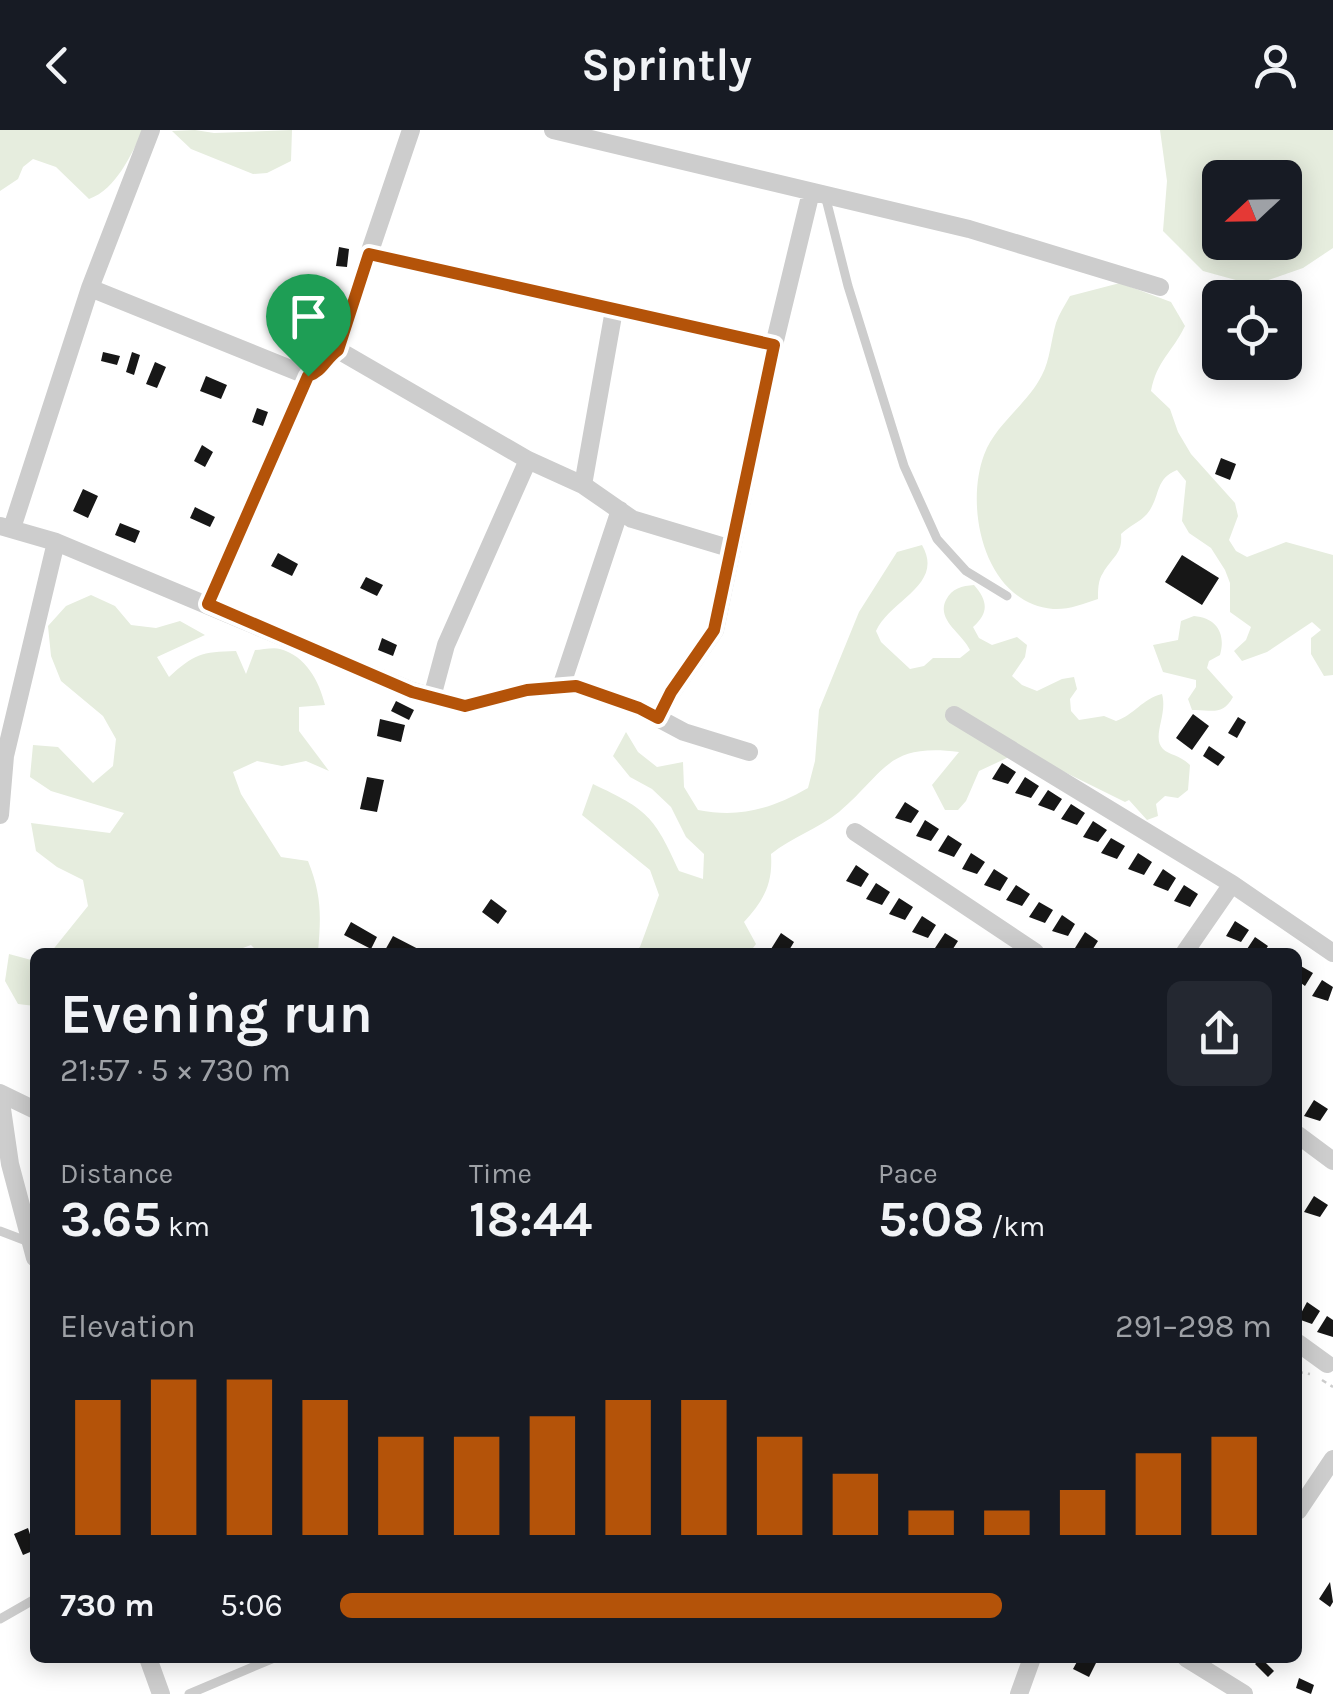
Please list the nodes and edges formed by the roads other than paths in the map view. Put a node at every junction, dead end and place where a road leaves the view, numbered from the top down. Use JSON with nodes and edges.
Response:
{"nodes":[{"id":1,"x":151,"y":130,"type":"edge"},
{"id":2,"x":411,"y":130,"type":"edge"},
{"id":3,"x":553,"y":130,"type":"edge"},
{"id":4,"x":818,"y":193,"type":"junction"},
{"id":5,"x":90,"y":288,"type":"junction"},
{"id":6,"x":1160,"y":288,"type":"dead end"},
{"id":7,"x":614,"y":310,"type":"junction"},
{"id":8,"x":774,"y":345,"type":"junction"},
{"id":9,"x":308,"y":376,"type":"junction"},
{"id":10,"x":528,"y":460,"type":"junction"},
{"id":11,"x":584,"y":485,"type":"junction"},
{"id":12,"x":620,"y":510,"type":"junction"},
{"id":13,"x":6,"y":527,"type":"edge"},
{"id":14,"x":56,"y":542,"type":"junction"},
{"id":15,"x":732,"y":549,"type":"junction"},
{"id":16,"x":1007,"y":596,"type":"dead end"},
{"id":17,"x":208,"y":604,"type":"junction"},
{"id":18,"x":561,"y":688,"type":"junction"},
{"id":19,"x":432,"y":697,"type":"junction"},
{"id":20,"x":954,"y":714,"type":"dead end"},
{"id":21,"x":658,"y":718,"type":"junction"},
{"id":22,"x":749,"y":752,"type":"dead end"},
{"id":23,"x":0,"y":815,"type":"edge"},
{"id":24,"x":855,"y":832,"type":"dead end"},
{"id":25,"x":1232,"y":884,"type":"junction"},
{"id":26,"x":1028,"y":948,"type":"edge"},
{"id":27,"x":1188,"y":948,"type":"edge"},
{"id":28,"x":1333,"y":953,"type":"edge"},
{"id":29,"x":0,"y":1094,"type":"edge"},
{"id":30,"x":30,"y":1108,"type":"edge"},
{"id":31,"x":1302,"y":1138,"type":"edge"},
{"id":32,"x":1333,"y":1160,"type":"edge"},
{"id":33,"x":5,"y":1161,"type":"edge"},
{"id":34,"x":0,"y":1231,"type":"edge"},
{"id":35,"x":30,"y":1241,"type":"edge"},
{"id":36,"x":30,"y":1249,"type":"edge"},
{"id":37,"x":1302,"y":1346,"type":"edge"},
{"id":38,"x":1327,"y":1364,"type":"dead end"},
{"id":39,"x":1333,"y":1459,"type":"edge"},
{"id":40,"x":1302,"y":1505,"type":"edge"},
{"id":41,"x":30,"y":1602,"type":"edge"},
{"id":42,"x":0,"y":1618,"type":"edge"},
{"id":43,"x":150,"y":1663,"type":"edge"},
{"id":44,"x":262,"y":1663,"type":"edge"},
{"id":45,"x":1030,"y":1663,"type":"edge"},
{"id":46,"x":1198,"y":1663,"type":"edge"},
{"id":47,"x":161,"y":1694,"type":"edge"},
{"id":48,"x":190,"y":1694,"type":"edge"},
{"id":49,"x":1019,"y":1694,"type":"edge"},
{"id":50,"x":1244,"y":1694,"type":"edge"}],
"edges":[{"from":1,"to":5,"type":"street"},
{"from":2,"to":7,"type":"street"},
{"from":3,"to":4,"type":"street"},
{"from":4,"to":6,"type":"street"},
{"from":4,"to":8,"type":"street"},
{"from":4,"to":16,"type":"lane"},
{"from":5,"to":9,"type":"street"},
{"from":5,"to":13,"type":"street"},
{"from":7,"to":8,"type":"street"},
{"from":7,"to":11,"type":"street"},
{"from":8,"to":15,"type":"street"},
{"from":9,"to":10,"type":"street"},
{"from":9,"to":17,"type":"street"},
{"from":10,"to":11,"type":"street"},
{"from":10,"to":19,"type":"street"},
{"from":11,"to":12,"type":"street"},
{"from":12,"to":15,"type":"street"},
{"from":12,"to":18,"type":"street"},
{"from":13,"to":14,"type":"street"},
{"from":14,"to":17,"type":"street"},
{"from":14,"to":23,"type":"street"},
{"from":15,"to":21,"type":"street"},
{"from":17,"to":19,"type":"street"},
{"from":18,"to":19,"type":"street"},
{"from":18,"to":21,"type":"street"},
{"from":20,"to":25,"type":"street"},
{"from":21,"to":22,"type":"street"},
{"from":24,"to":26,"type":"street"},
{"from":25,"to":27,"type":"street"},
{"from":25,"to":28,"type":"street"},
{"from":29,"to":30,"type":"street"},
{"from":29,"to":33,"type":"street"},
{"from":31,"to":32,"type":"street"},
{"from":33,"to":35,"type":"street"},
{"from":34,"to":36,"type":"lane"},
{"from":37,"to":38,"type":"street"},
{"from":39,"to":40,"type":"street"},
{"from":41,"to":42,"type":"lane"},
{"from":43,"to":47,"type":"street"},
{"from":44,"to":48,"type":"lane"},
{"from":45,"to":49,"type":"street"},
{"from":46,"to":50,"type":"street"}]}
